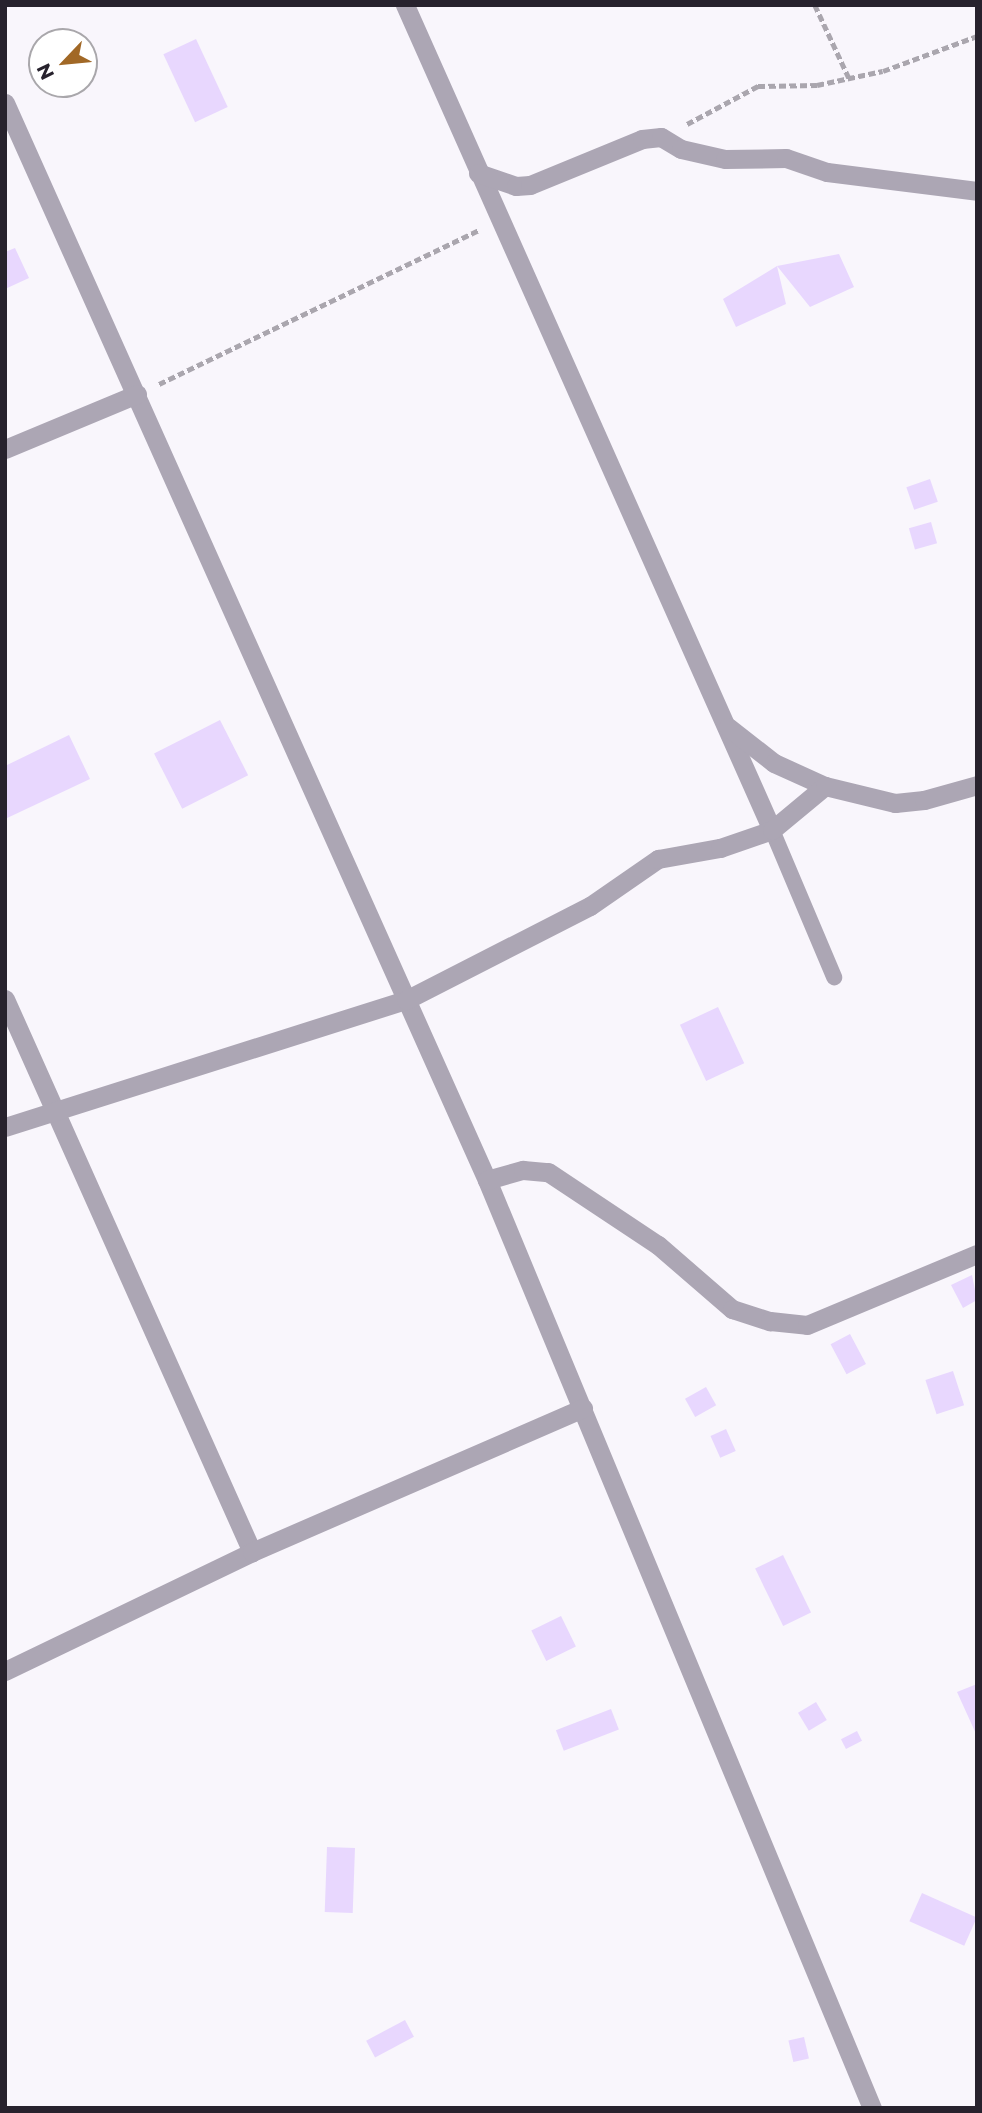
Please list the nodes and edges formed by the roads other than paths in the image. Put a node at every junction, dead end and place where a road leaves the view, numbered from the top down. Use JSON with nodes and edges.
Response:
{"nodes":[{"id":1,"x":405,"y":5,"type":"edge"},
{"id":2,"x":5,"y":103,"type":"edge"},
{"id":3,"x":478,"y":173,"type":"junction"},
{"id":4,"x":977,"y":191,"type":"edge"},
{"id":5,"x":137,"y":394,"type":"junction"},
{"id":6,"x":5,"y":449,"type":"edge"},
{"id":7,"x":726,"y":726,"type":"junction"},
{"id":8,"x":977,"y":785,"type":"edge"},
{"id":9,"x":825,"y":786,"type":"junction"},
{"id":10,"x":772,"y":830,"type":"junction"},
{"id":11,"x":834,"y":977,"type":"dead end"},
{"id":12,"x":5,"y":999,"type":"edge"},
{"id":13,"x":406,"y":1000,"type":"junction"},
{"id":14,"x":55,"y":1111,"type":"junction"},
{"id":15,"x":5,"y":1127,"type":"edge"},
{"id":16,"x":486,"y":1180,"type":"junction"},
{"id":17,"x":977,"y":1255,"type":"edge"},
{"id":18,"x":583,"y":1408,"type":"junction"},
{"id":19,"x":251,"y":1552,"type":"junction"},
{"id":20,"x":5,"y":1671,"type":"edge"},
{"id":21,"x":872,"y":2108,"type":"edge"}],
"edges":[{"from":1,"to":3,"type":"street"},
{"from":2,"to":5,"type":"street"},
{"from":3,"to":4,"type":"street"},
{"from":3,"to":7,"type":"street"},
{"from":5,"to":6,"type":"street"},
{"from":5,"to":13,"type":"street"},
{"from":7,"to":9,"type":"street"},
{"from":7,"to":10,"type":"street"},
{"from":8,"to":9,"type":"street"},
{"from":9,"to":10,"type":"street"},
{"from":10,"to":11,"type":"lane"},
{"from":10,"to":13,"type":"street"},
{"from":12,"to":14,"type":"street"},
{"from":13,"to":14,"type":"street"},
{"from":13,"to":16,"type":"street"},
{"from":14,"to":15,"type":"street"},
{"from":14,"to":19,"type":"street"},
{"from":16,"to":17,"type":"street"},
{"from":16,"to":18,"type":"street"},
{"from":18,"to":19,"type":"street"},
{"from":18,"to":21,"type":"street"},
{"from":19,"to":20,"type":"street"}]}
